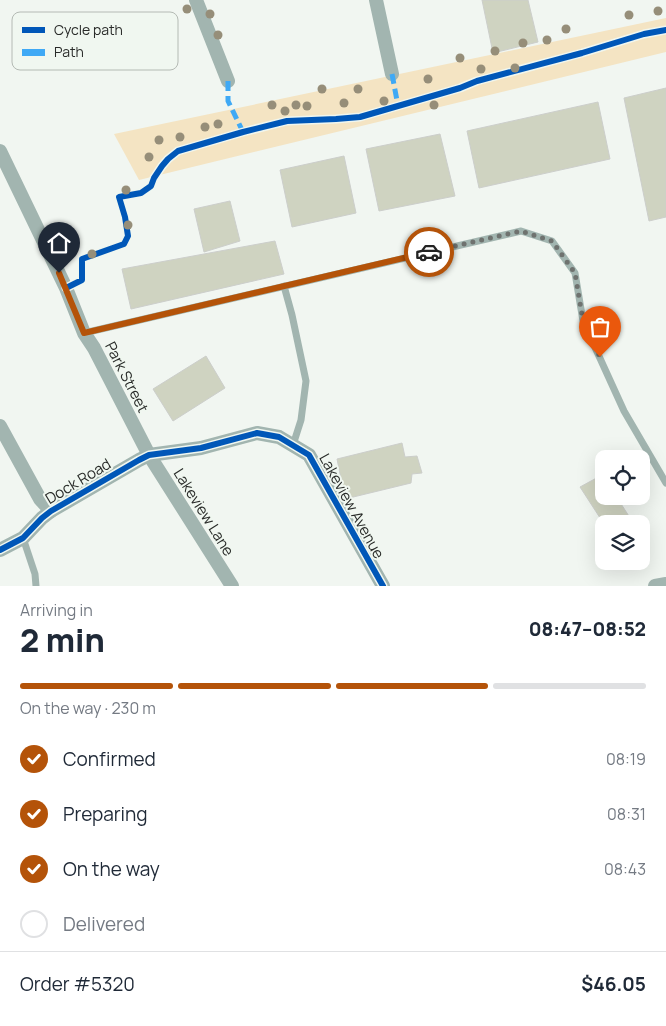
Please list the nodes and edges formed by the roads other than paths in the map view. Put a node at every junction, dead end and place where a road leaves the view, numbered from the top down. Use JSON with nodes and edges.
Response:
{"nodes":[{"id":1,"x":196,"y":0,"type":"edge"},
{"id":2,"x":376,"y":0,"type":"edge"},
{"id":3,"x":392,"y":74,"type":"dead end"},
{"id":4,"x":228,"y":81,"type":"dead end"},
{"id":5,"x":0,"y":151,"type":"edge"},
{"id":6,"x":284,"y":286,"type":"junction"},
{"id":7,"x":84,"y":333,"type":"junction"},
{"id":8,"x":0,"y":426,"type":"edge"},
{"id":9,"x":293,"y":445,"type":"junction"},
{"id":10,"x":149,"y":456,"type":"junction"},
{"id":11,"x":666,"y":483,"type":"edge"},
{"id":12,"x":51,"y":511,"type":"junction"},
{"id":13,"x":23,"y":538,"type":"junction"},
{"id":14,"x":0,"y":550,"type":"edge"},
{"id":15,"x":666,"y":584,"type":"edge"},
{"id":16,"x":36,"y":586,"type":"edge"},
{"id":17,"x":232,"y":586,"type":"edge"},
{"id":18,"x":383,"y":586,"type":"edge"},
{"id":19,"x":655,"y":586,"type":"edge"}],
"edges":[{"from":1,"to":4,"type":"street"},
{"from":2,"to":3,"type":"street"},
{"from":5,"to":7,"type":"street","name":"Park Street"},
{"from":6,"to":7,"type":"lane"},
{"from":6,"to":9,"type":"lane"},
{"from":6,"to":11,"type":"lane"},
{"from":7,"to":10,"type":"street","name":"Park Street"},
{"from":8,"to":12,"type":"street","name":"Dock Road"},
{"from":9,"to":10,"type":"street","name":"Lakeview Avenue"},
{"from":9,"to":18,"type":"street","name":"Lakeview Avenue"},
{"from":10,"to":12,"type":"street","name":"Dock Road"},
{"from":10,"to":17,"type":"street","name":"Lakeview Lane"},
{"from":12,"to":13,"type":"street","name":"Dock Road"},
{"from":13,"to":14,"type":"street","name":"Dock Road"},
{"from":13,"to":16,"type":"lane"},
{"from":15,"to":19,"type":"street"}]}
